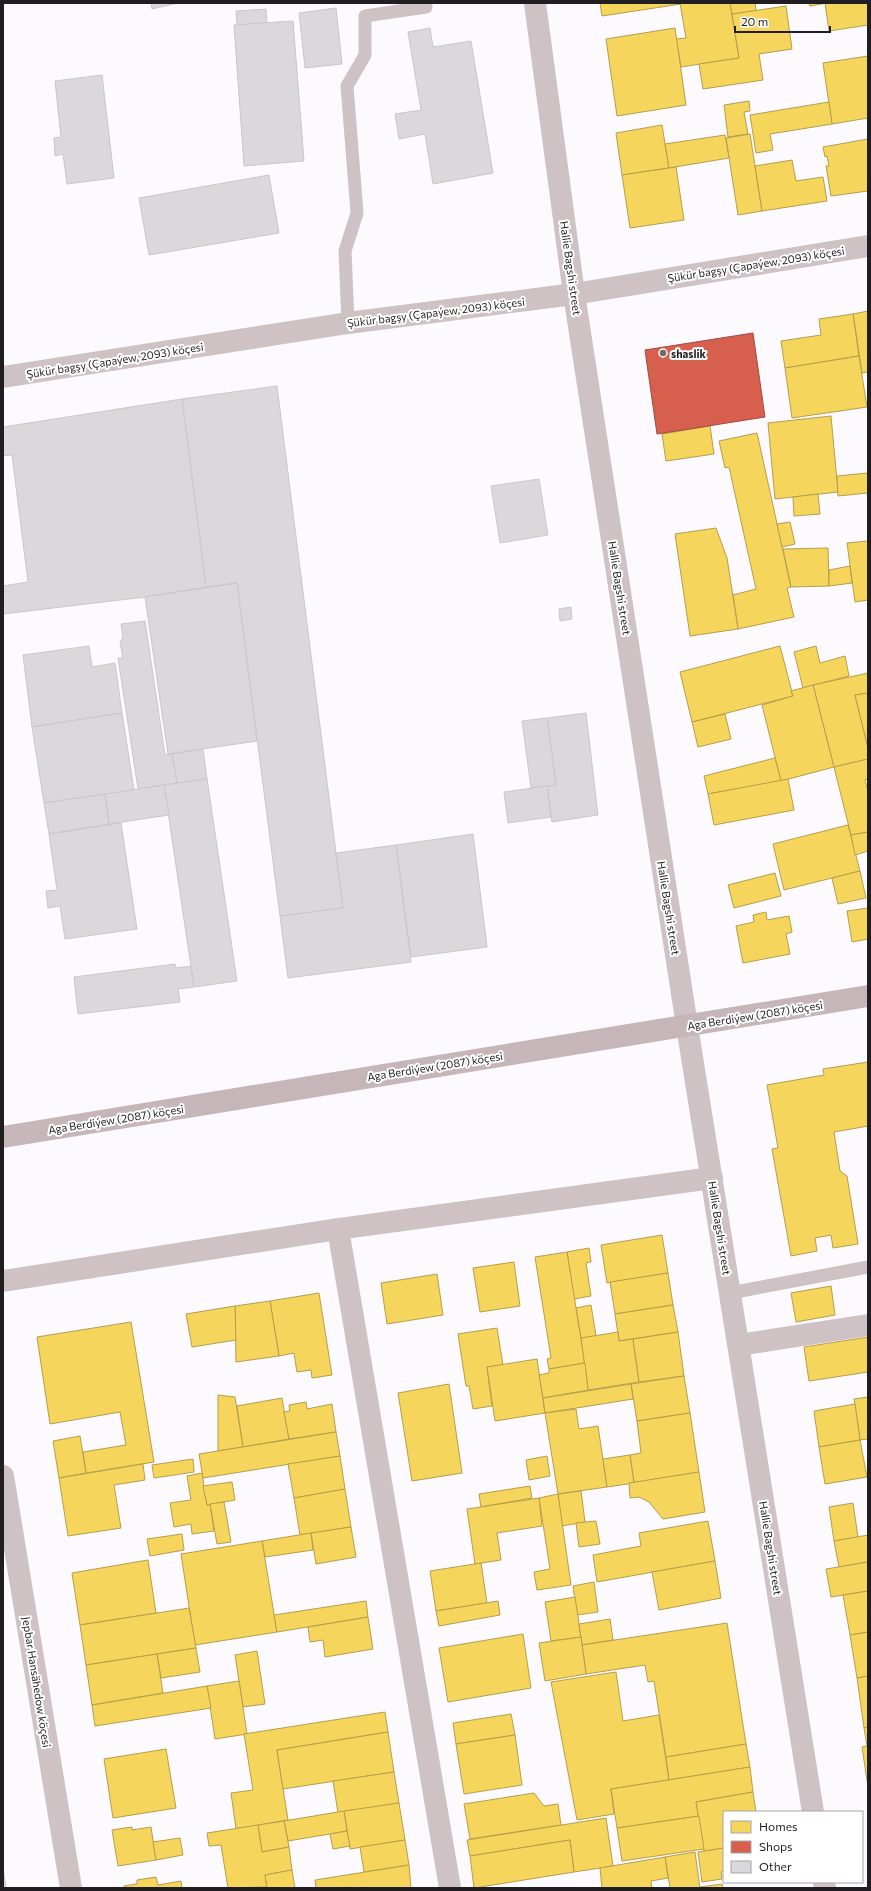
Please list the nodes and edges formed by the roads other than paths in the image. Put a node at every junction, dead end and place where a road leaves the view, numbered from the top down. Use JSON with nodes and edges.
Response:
{"nodes":[{"id":1,"x":535,"y":3,"type":"edge"},
{"id":2,"x":426,"y":7,"type":"dead end"},
{"id":3,"x":868,"y":246,"type":"edge"},
{"id":4,"x":574,"y":294,"type":"junction"},
{"id":5,"x":348,"y":323,"type":"junction"},
{"id":6,"x":3,"y":377,"type":"edge"},
{"id":7,"x":868,"y":996,"type":"edge"},
{"id":8,"x":687,"y":1026,"type":"junction"},
{"id":9,"x":3,"y":1137,"type":"edge"},
{"id":10,"x":712,"y":1178,"type":"junction"},
{"id":11,"x":338,"y":1229,"type":"junction"},
{"id":12,"x":868,"y":1267,"type":"edge"},
{"id":13,"x":3,"y":1281,"type":"edge"},
{"id":14,"x":730,"y":1293,"type":"junction"},
{"id":15,"x":868,"y":1325,"type":"edge"},
{"id":16,"x":739,"y":1345,"type":"junction"},
{"id":17,"x":3,"y":1476,"type":"edge"},
{"id":18,"x":813,"y":1811,"type":"edge"},
{"id":19,"x":71,"y":1888,"type":"edge"},
{"id":20,"x":450,"y":1888,"type":"edge"}],
"edges":[{"from":1,"to":4,"type":"street","name":"Hallie Bagshi street"},
{"from":2,"to":5,"type":"lane"},
{"from":3,"to":4,"type":"street","name":"Şükür bagşy (Çapaýew, 2093) köçesi"},
{"from":4,"to":5,"type":"street","name":"Şükür bagşy (Çapaýew, 2093) köçesi"},
{"from":4,"to":8,"type":"street","name":"Hallie Bagshi street"},
{"from":5,"to":6,"type":"street","name":"Şükür bagşy (Çapaýew, 2093) köçesi"},
{"from":7,"to":8,"type":"street","name":"Aga Berdiýew (2087) köçesi"},
{"from":8,"to":9,"type":"street","name":"Aga Berdiýew (2087) köçesi"},
{"from":8,"to":10,"type":"street","name":"Hallie Bagshi street"},
{"from":10,"to":11,"type":"street"},
{"from":10,"to":14,"type":"street","name":"Hallie Bagshi street"},
{"from":11,"to":13,"type":"street"},
{"from":11,"to":20,"type":"street"},
{"from":12,"to":14,"type":"lane"},
{"from":14,"to":16,"type":"street","name":"Hallie Bagshi street"},
{"from":15,"to":16,"type":"street"},
{"from":16,"to":18,"type":"street","name":"Hallie Bagshi street"},
{"from":17,"to":19,"type":"street","name":"Jepbar Hansähedow köçesi"}]}
